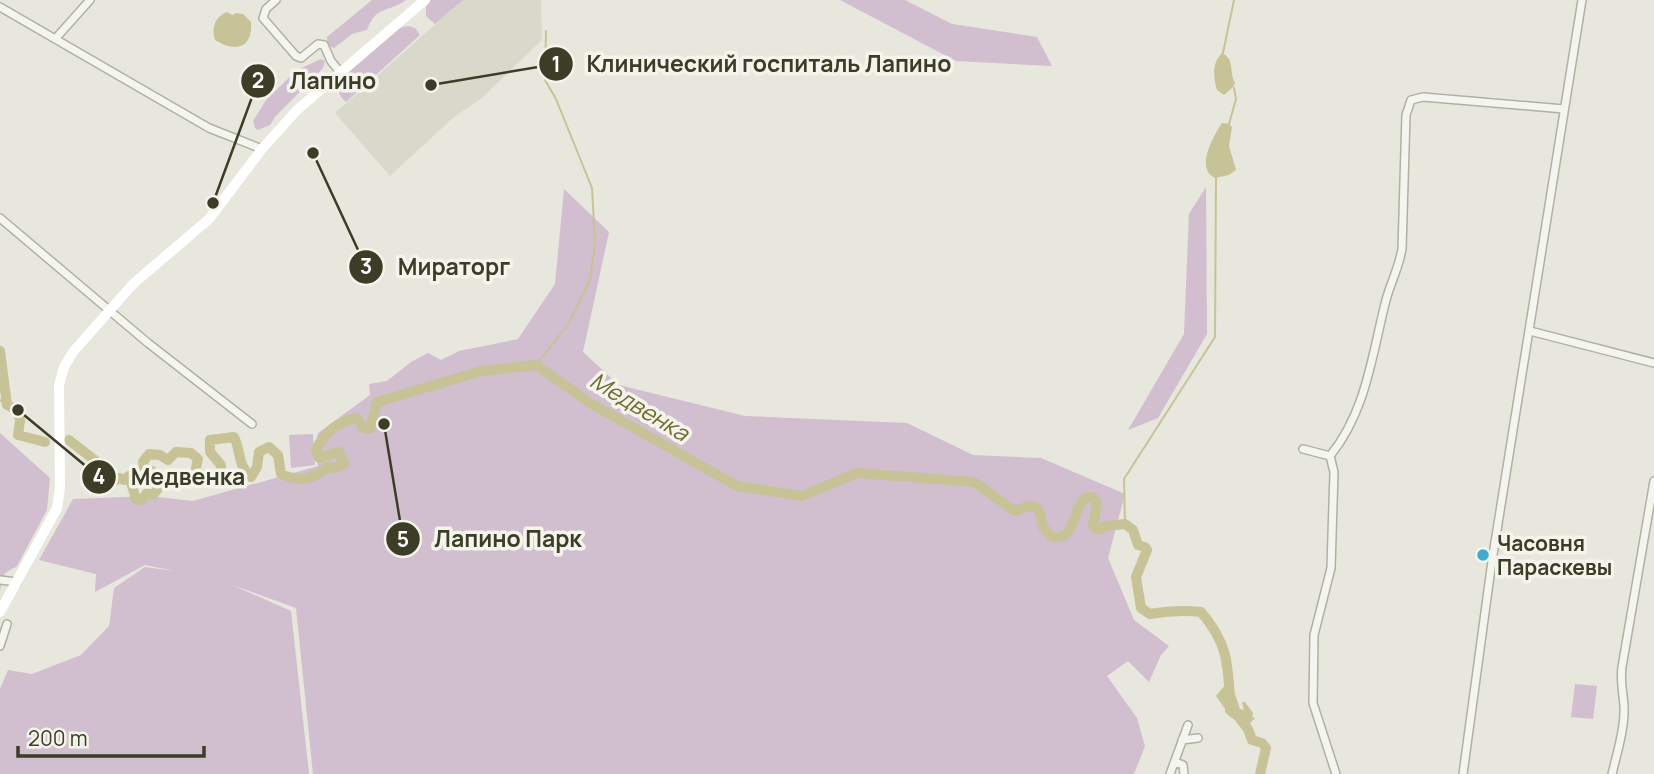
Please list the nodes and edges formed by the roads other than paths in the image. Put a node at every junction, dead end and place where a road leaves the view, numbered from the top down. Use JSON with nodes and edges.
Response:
{"nodes":[{"id":1,"x":89,"y":0,"type":"edge"},
{"id":2,"x":276,"y":0,"type":"edge"},
{"id":3,"x":425,"y":0,"type":"edge"},
{"id":4,"x":1582,"y":0,"type":"edge"},
{"id":5,"x":0,"y":7,"type":"edge"},
{"id":6,"x":56,"y":38,"type":"junction"},
{"id":7,"x":340,"y":72,"type":"junction"},
{"id":8,"x":1564,"y":109,"type":"junction"},
{"id":9,"x":262,"y":149,"type":"junction"},
{"id":10,"x":0,"y":218,"type":"edge"},
{"id":11,"x":108,"y":311,"type":"junction"},
{"id":12,"x":1530,"y":331,"type":"junction"},
{"id":13,"x":1654,"y":363,"type":"edge"},
{"id":14,"x":252,"y":424,"type":"dead end"},
{"id":15,"x":1303,"y":449,"type":"dead end"},
{"id":16,"x":1331,"y":456,"type":"junction"},
{"id":17,"x":1654,"y":481,"type":"edge"},
{"id":18,"x":0,"y":580,"type":"edge"},
{"id":19,"x":17,"y":582,"type":"junction"},
{"id":20,"x":0,"y":612,"type":"edge"},
{"id":21,"x":7,"y":624,"type":"dead end"},
{"id":22,"x":0,"y":646,"type":"edge"},
{"id":23,"x":1188,"y":725,"type":"dead end"},
{"id":24,"x":1198,"y":738,"type":"dead end"},
{"id":25,"x":1182,"y":740,"type":"junction"},
{"id":26,"x":1175,"y":762,"type":"junction"},
{"id":27,"x":1170,"y":774,"type":"edge"},
{"id":28,"x":1184,"y":774,"type":"edge"},
{"id":29,"x":1336,"y":774,"type":"edge"},
{"id":30,"x":1463,"y":774,"type":"edge"},
{"id":31,"x":1612,"y":774,"type":"edge"}],
"edges":[{"from":1,"to":6,"type":"street"},
{"from":2,"to":7,"type":"street"},
{"from":3,"to":7,"type":"main road"},
{"from":4,"to":8,"type":"street"},
{"from":5,"to":6,"type":"street"},
{"from":6,"to":9,"type":"street"},
{"from":7,"to":9,"type":"main road"},
{"from":8,"to":12,"type":"street"},
{"from":8,"to":16,"type":"street"},
{"from":9,"to":11,"type":"main road"},
{"from":10,"to":11,"type":"street"},
{"from":11,"to":14,"type":"street"},
{"from":11,"to":19,"type":"main road"},
{"from":12,"to":13,"type":"street"},
{"from":12,"to":30,"type":"street"},
{"from":15,"to":16,"type":"street"},
{"from":16,"to":29,"type":"street"},
{"from":17,"to":31,"type":"street"},
{"from":18,"to":19,"type":"street"},
{"from":19,"to":20,"type":"main road"},
{"from":21,"to":22,"type":"street"},
{"from":23,"to":25,"type":"street"},
{"from":24,"to":25,"type":"street"},
{"from":25,"to":26,"type":"street"},
{"from":26,"to":27,"type":"street"},
{"from":26,"to":28,"type":"street"}]}
